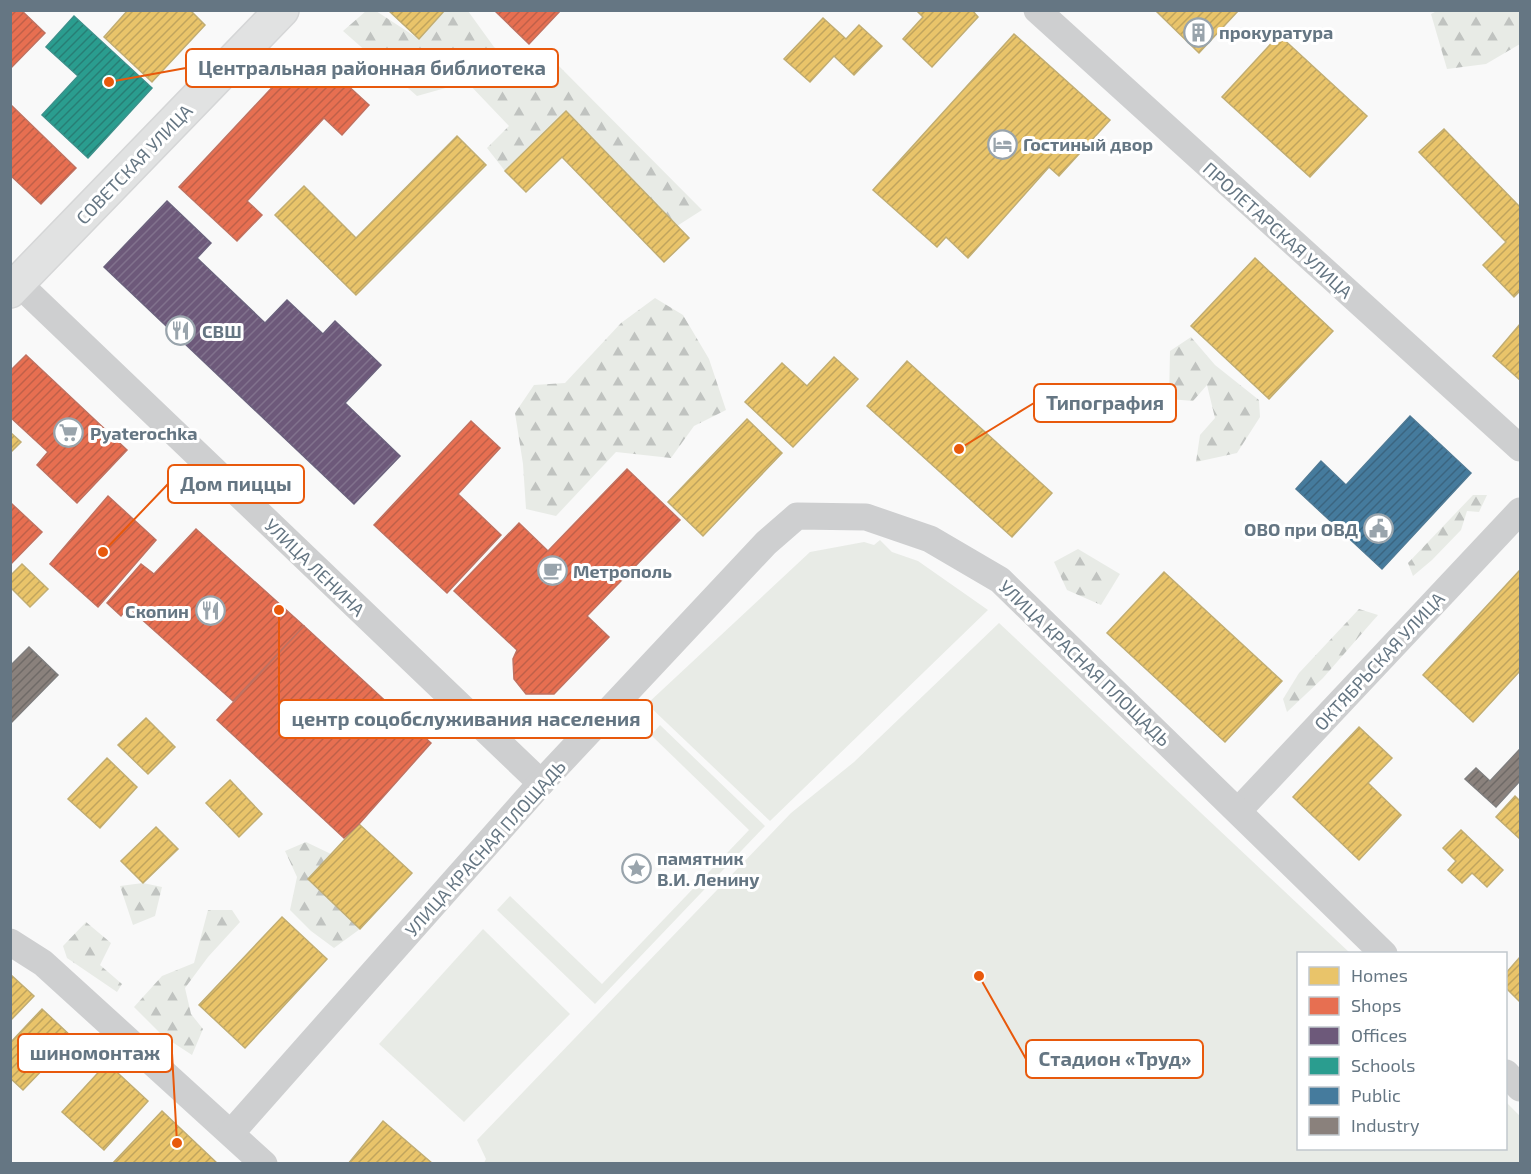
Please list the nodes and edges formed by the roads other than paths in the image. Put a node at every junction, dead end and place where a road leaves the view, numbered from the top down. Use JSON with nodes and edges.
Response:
{"nodes":[{"id":1,"x":282,"y":10,"type":"edge"},
{"id":2,"x":1037,"y":10,"type":"edge"},
{"id":3,"x":13,"y":284,"type":"edge"},
{"id":4,"x":1521,"y":448,"type":"edge"},
{"id":5,"x":1521,"y":511,"type":"edge"},
{"id":6,"x":541,"y":783,"type":"junction"},
{"id":7,"x":1238,"y":811,"type":"junction"},
{"id":8,"x":10,"y":942,"type":"edge"},
{"id":9,"x":1381,"y":952,"type":"edge"},
{"id":10,"x":1507,"y":1074,"type":"edge"},
{"id":11,"x":1521,"y":1088,"type":"edge"},
{"id":12,"x":232,"y":1132,"type":"junction"},
{"id":13,"x":264,"y":1164,"type":"edge"}],
"edges":[{"from":1,"to":3,"type":"street","name":"СОВЕТСКАЯ УЛИЦА"},
{"from":2,"to":4,"type":"street","name":"ПРОЛЕТАРСКАЯ УЛИЦА"},
{"from":3,"to":6,"type":"street","name":"УЛИЦА ЛЕНИНА"},
{"from":5,"to":7,"type":"street","name":"ОКТЯБРЬСКАЯ УЛИЦА"},
{"from":6,"to":7,"type":"street","name":"УЛИЦА КРАСНАЯ ПЛОЩАДЬ"},
{"from":6,"to":12,"type":"street","name":"УЛИЦА КРАСНАЯ ПЛОЩАДЬ"},
{"from":7,"to":9,"type":"street","name":"УЛИЦА КРАСНАЯ ПЛОЩАДЬ"},
{"from":8,"to":12,"type":"street"},
{"from":10,"to":11,"type":"street"},
{"from":12,"to":13,"type":"street"}]}
